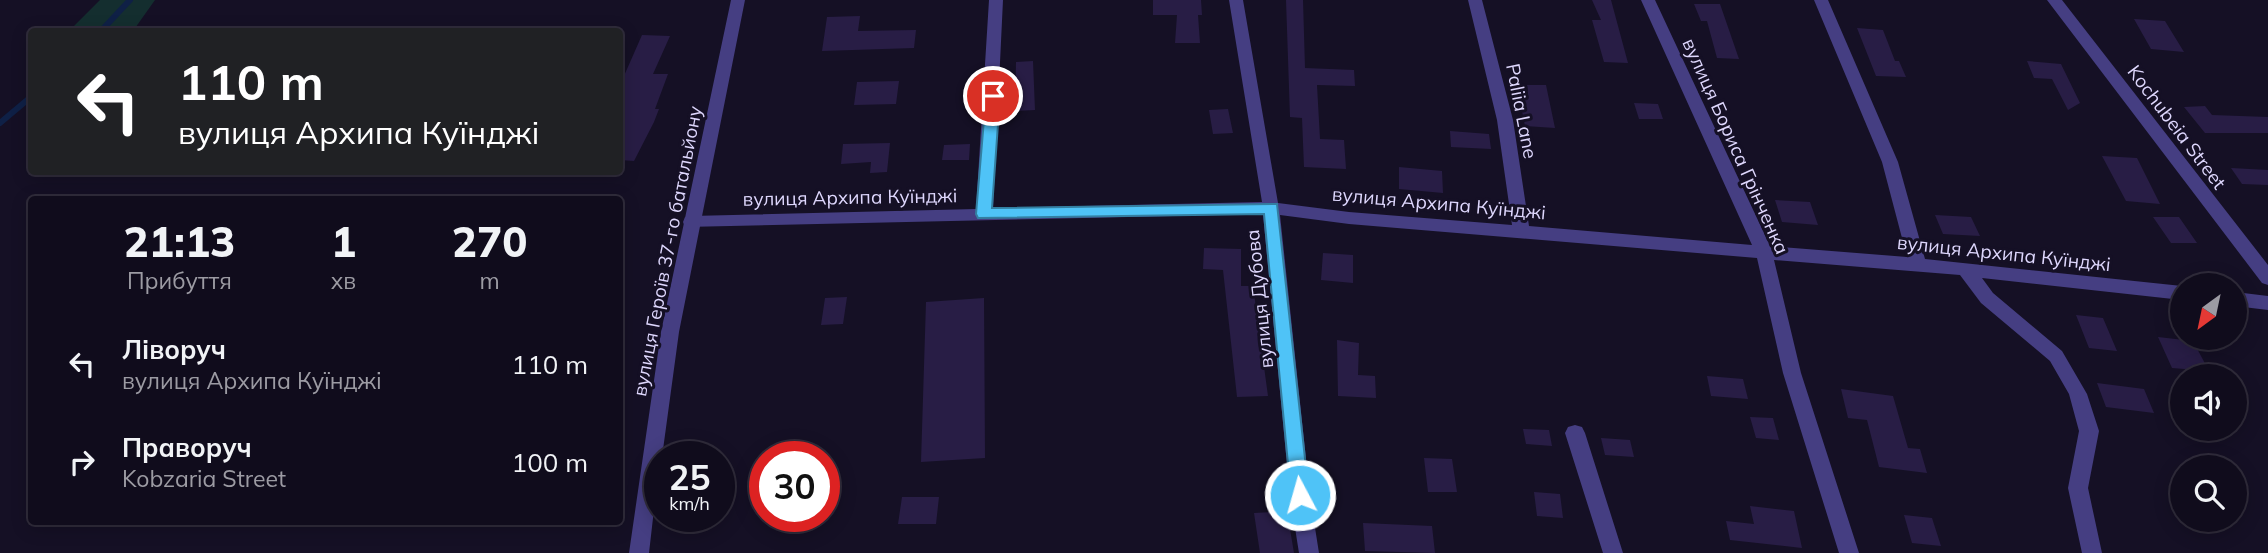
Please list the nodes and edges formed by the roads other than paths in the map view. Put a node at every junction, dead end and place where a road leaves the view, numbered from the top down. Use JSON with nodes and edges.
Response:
{"nodes":[{"id":1,"x":738,"y":0,"type":"edge"},
{"id":2,"x":996,"y":0,"type":"edge"},
{"id":3,"x":1236,"y":0,"type":"edge"},
{"id":4,"x":1475,"y":0,"type":"edge"},
{"id":5,"x":1648,"y":0,"type":"edge"},
{"id":6,"x":1821,"y":0,"type":"edge"},
{"id":7,"x":2054,"y":0,"type":"edge"},
{"id":8,"x":1271,"y":208,"type":"junction"},
{"id":9,"x":984,"y":214,"type":"junction"},
{"id":10,"x":691,"y":222,"type":"junction"},
{"id":11,"x":1521,"y":231,"type":"junction"},
{"id":12,"x":1764,"y":252,"type":"junction"},
{"id":13,"x":1918,"y":265,"type":"junction"},
{"id":14,"x":1965,"y":269,"type":"junction"},
{"id":15,"x":2268,"y":278,"type":"edge"},
{"id":16,"x":2170,"y":292,"type":"edge"},
{"id":17,"x":2247,"y":300,"type":"edge"},
{"id":18,"x":2268,"y":303,"type":"edge"},
{"id":19,"x":1575,"y":433,"type":"dead end"},
{"id":20,"x":639,"y":553,"type":"edge"},
{"id":21,"x":1309,"y":553,"type":"edge"},
{"id":22,"x":1613,"y":553,"type":"edge"},
{"id":23,"x":1849,"y":553,"type":"edge"},
{"id":24,"x":2092,"y":553,"type":"edge"}],
"edges":[{"from":1,"to":10,"type":"street","name":"вулиця Героїв 37-го батальйону"},
{"from":2,"to":9,"type":"street"},
{"from":3,"to":8,"type":"street","name":"вулиця Дубова"},
{"from":4,"to":11,"type":"street","name":"Paliia Lane"},
{"from":5,"to":12,"type":"street","name":"вулиця Бориса Грінченка"},
{"from":6,"to":13,"type":"street"},
{"from":7,"to":15,"type":"street","name":"Kochubeia Street"},
{"from":8,"to":9,"type":"street","name":"вулиця Архипа Куїнджі"},
{"from":8,"to":11,"type":"street","name":"вулиця Архипа Куїнджі"},
{"from":8,"to":21,"type":"street","name":"вулиця Дубова"},
{"from":9,"to":10,"type":"street","name":"вулиця Архипа Куїнджі"},
{"from":10,"to":20,"type":"street","name":"вулиця Героїв 37-го батальйону"},
{"from":11,"to":12,"type":"street","name":"вулиця Архипа Куїнджі"},
{"from":12,"to":13,"type":"street","name":"вулиця Архипа Куїнджі"},
{"from":12,"to":23,"type":"street","name":"вулиця Бориса Грінченка"},
{"from":13,"to":14,"type":"street","name":"вулиця Архипа Куїнджі"},
{"from":14,"to":16,"type":"street","name":"вулиця Архипа Куїнджі"},
{"from":14,"to":24,"type":"street"},
{"from":17,"to":18,"type":"street"},
{"from":19,"to":22,"type":"street"}]}
